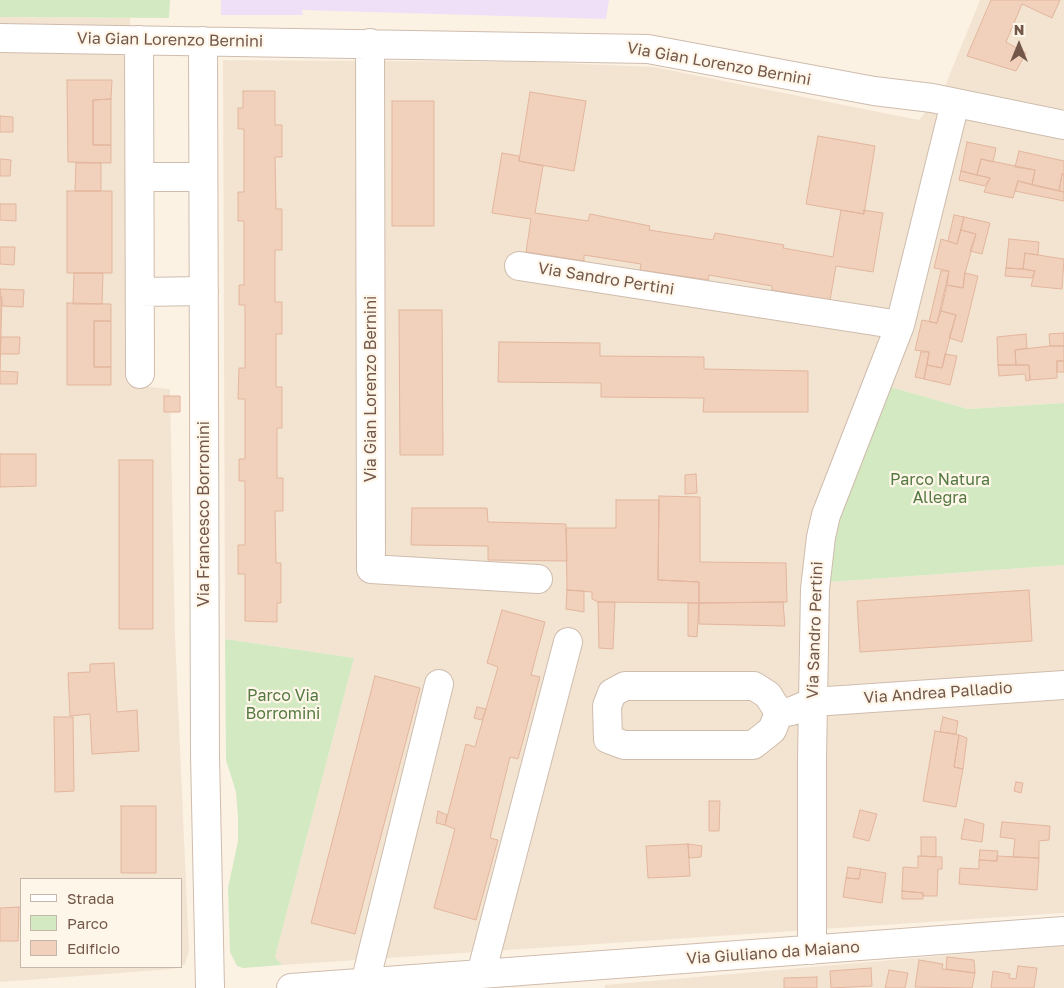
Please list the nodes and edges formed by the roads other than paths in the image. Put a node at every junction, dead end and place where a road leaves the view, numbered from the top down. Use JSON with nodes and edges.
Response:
{"nodes":[{"id":1,"x":0,"y":38,"type":"edge"},
{"id":2,"x":139,"y":40,"type":"junction"},
{"id":3,"x":203,"y":41,"type":"junction"},
{"id":4,"x":370,"y":43,"type":"junction"},
{"id":5,"x":955,"y":103,"type":"junction"},
{"id":6,"x":1064,"y":125,"type":"edge"},
{"id":7,"x":140,"y":177,"type":"junction"},
{"id":8,"x":202,"y":177,"type":"junction"},
{"id":9,"x":519,"y":266,"type":"dead end"},
{"id":10,"x":204,"y":291,"type":"junction"},
{"id":11,"x":140,"y":292,"type":"junction"},
{"id":12,"x":900,"y":325,"type":"junction"},
{"id":13,"x":140,"y":374,"type":"dead end"},
{"id":14,"x":538,"y":579,"type":"dead end"},
{"id":15,"x":568,"y":642,"type":"dead end"},
{"id":16,"x":439,"y":684,"type":"dead end"},
{"id":17,"x":1064,"y":685,"type":"edge"},
{"id":18,"x":813,"y":702,"type":"junction"},
{"id":19,"x":779,"y":713,"type":"junction"},
{"id":20,"x":1064,"y":931,"type":"edge"},
{"id":21,"x":812,"y":950,"type":"junction"},
{"id":22,"x":481,"y":974,"type":"junction"},
{"id":23,"x":365,"y":982,"type":"junction"},
{"id":24,"x":210,"y":988,"type":"edge"},
{"id":25,"x":291,"y":988,"type":"edge"}],
"edges":[{"from":1,"to":2,"type":"street","name":"Via Gian Lorenzo Bernini"},
{"from":2,"to":3,"type":"street","name":"Via Gian Lorenzo Bernini"},
{"from":2,"to":7,"type":"street"},
{"from":3,"to":4,"type":"street","name":"Via Gian Lorenzo Bernini"},
{"from":3,"to":8,"type":"street","name":"Via Francesco Borromini"},
{"from":4,"to":5,"type":"street","name":"Via Gian Lorenzo Bernini"},
{"from":4,"to":14,"type":"street","name":"Via Gian Lorenzo Bernini"},
{"from":5,"to":6,"type":"street","name":"Via Gian Lorenzo Bernini"},
{"from":5,"to":12,"type":"street","name":"Via Sandro Pertini"},
{"from":7,"to":8,"type":"street"},
{"from":7,"to":11,"type":"street"},
{"from":8,"to":10,"type":"street","name":"Via Francesco Borromini"},
{"from":9,"to":12,"type":"street","name":"Via Sandro Pertini"},
{"from":10,"to":11,"type":"street"},
{"from":10,"to":24,"type":"street","name":"Via Francesco Borromini"},
{"from":11,"to":13,"type":"street"},
{"from":12,"to":18,"type":"street","name":"Via Sandro Pertini"},
{"from":15,"to":22,"type":"street"},
{"from":16,"to":23,"type":"street"},
{"from":17,"to":18,"type":"street","name":"Via Andrea Palladio"},
{"from":18,"to":19,"type":"street","name":"Via Andrea Palladio"},
{"from":18,"to":21,"type":"street","name":"Via Sandro Pertini"},
{"from":19,"to":19,"type":"street"},
{"from":20,"to":21,"type":"street","name":"Via Giuliano da Maiano"},
{"from":21,"to":22,"type":"street","name":"Via Giuliano da Maiano"},
{"from":22,"to":23,"type":"street","name":"Via Giuliano da Maiano"},
{"from":23,"to":25,"type":"street","name":"Via Giuliano da Maiano"}]}
